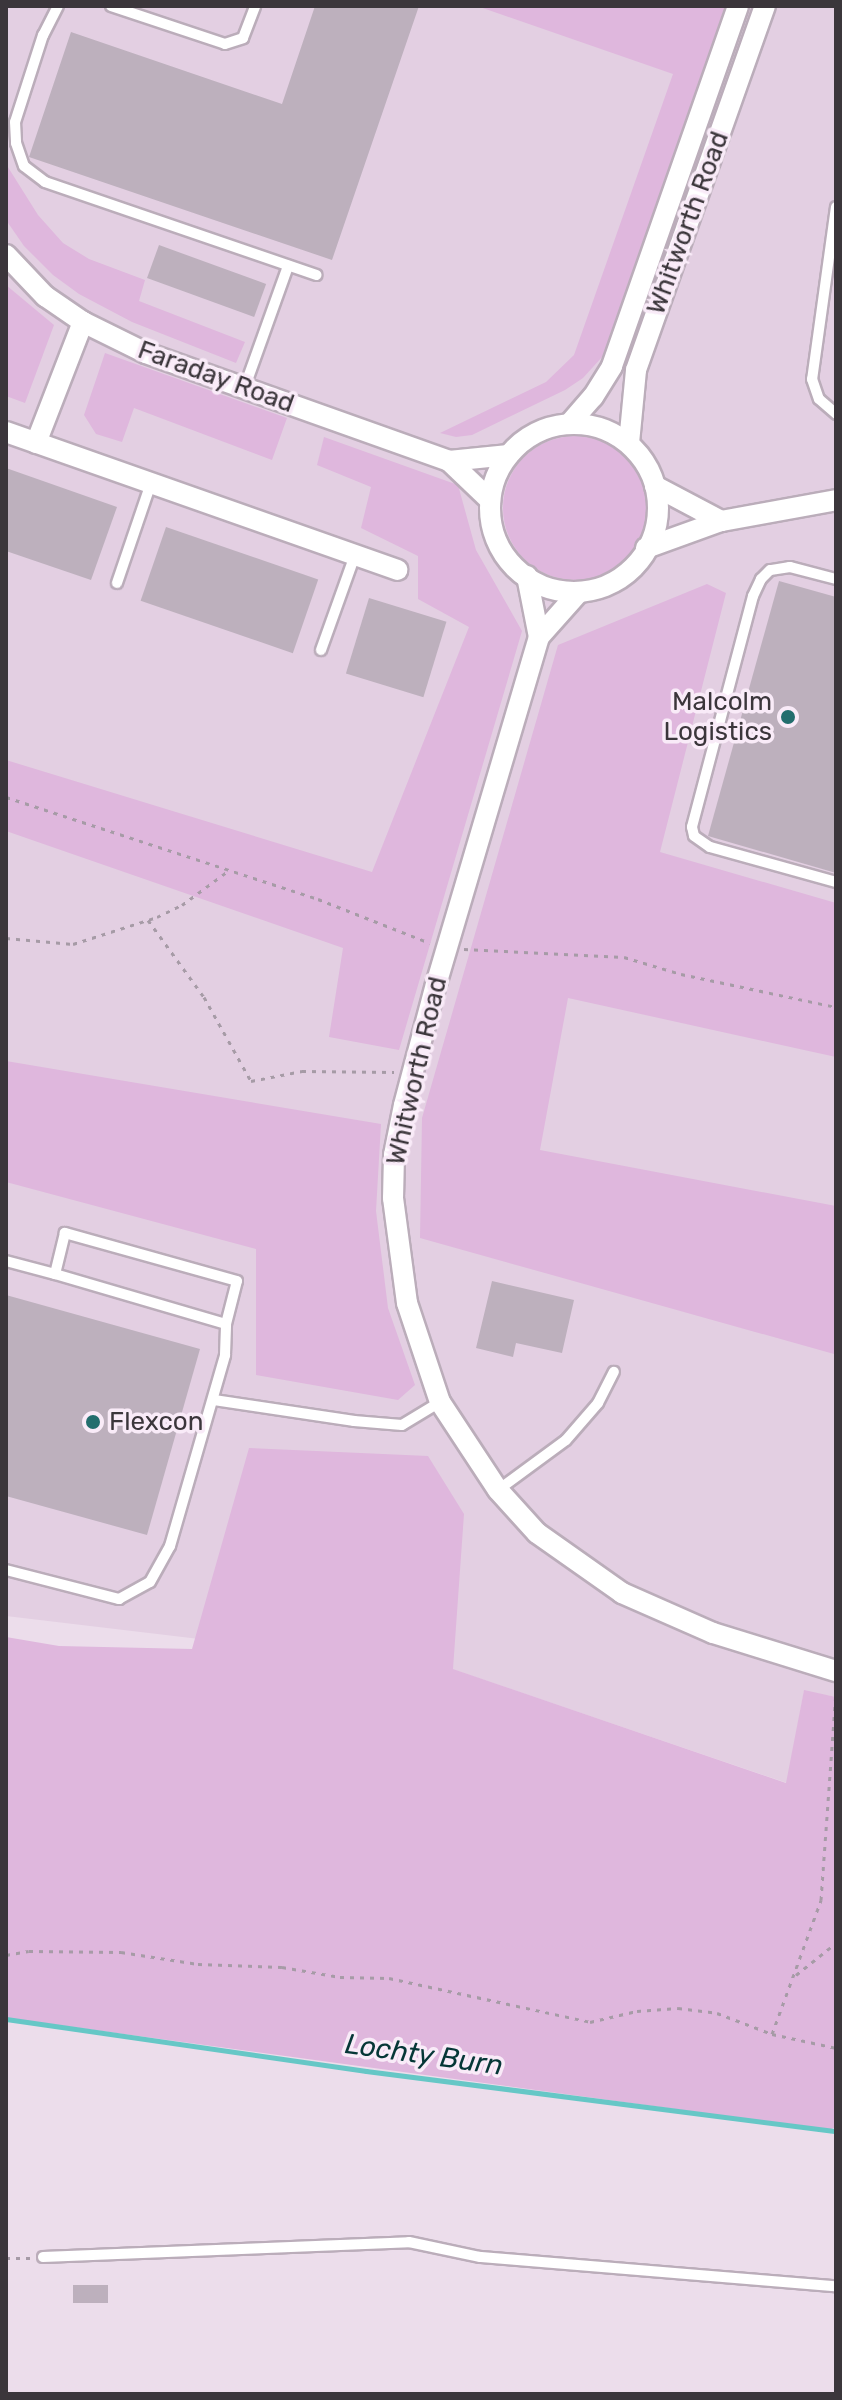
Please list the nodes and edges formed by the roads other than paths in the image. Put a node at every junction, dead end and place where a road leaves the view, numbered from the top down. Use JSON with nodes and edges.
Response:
{"nodes":[{"id":1,"x":58,"y":6,"type":"edge"},
{"id":2,"x":111,"y":6,"type":"edge"},
{"id":3,"x":255,"y":6,"type":"edge"},
{"id":4,"x":738,"y":6,"type":"edge"},
{"id":5,"x":765,"y":6,"type":"edge"},
{"id":6,"x":836,"y":207,"type":"edge"},
{"id":7,"x":6,"y":255,"type":"edge"},
{"id":8,"x":288,"y":266,"type":"junction"},
{"id":9,"x":316,"y":275,"type":"dead end"},
{"id":10,"x":83,"y":322,"type":"junction"},
{"id":11,"x":244,"y":389,"type":"junction"},
{"id":12,"x":836,"y":414,"type":"edge"},
{"id":13,"x":570,"y":423,"type":"junction"},
{"id":14,"x":6,"y":432,"type":"edge"},
{"id":15,"x":36,"y":443,"type":"junction"},
{"id":16,"x":629,"y":443,"type":"junction"},
{"id":17,"x":509,"y":455,"type":"junction"},
{"id":18,"x":449,"y":461,"type":"junction"},
{"id":19,"x":151,"y":483,"type":"junction"},
{"id":20,"x":655,"y":486,"type":"junction"},
{"id":21,"x":490,"y":500,"type":"junction"},
{"id":22,"x":836,"y":500,"type":"edge"},
{"id":23,"x":721,"y":521,"type":"junction"},
{"id":24,"x":646,"y":548,"type":"junction"},
{"id":25,"x":355,"y":555,"type":"junction"},
{"id":26,"x":397,"y":570,"type":"dead end"},
{"id":27,"x":527,"y":576,"type":"junction"},
{"id":28,"x":836,"y":579,"type":"edge"},
{"id":29,"x":117,"y":583,"type":"dead end"},
{"id":30,"x":578,"y":593,"type":"junction"},
{"id":31,"x":539,"y":637,"type":"junction"},
{"id":32,"x":321,"y":650,"type":"dead end"},
{"id":33,"x":836,"y":882,"type":"edge"},
{"id":34,"x":6,"y":1261,"type":"edge"},
{"id":35,"x":55,"y":1274,"type":"junction"},
{"id":36,"x":226,"y":1324,"type":"junction"},
{"id":37,"x":614,"y":1372,"type":"dead end"},
{"id":38,"x":214,"y":1400,"type":"junction"},
{"id":39,"x":440,"y":1402,"type":"junction"},
{"id":40,"x":498,"y":1490,"type":"junction"},
{"id":41,"x":6,"y":1570,"type":"edge"},
{"id":42,"x":836,"y":1671,"type":"edge"},
{"id":43,"x":43,"y":2257,"type":"road end"},
{"id":44,"x":836,"y":2286,"type":"edge"}],
"edges":[{"from":1,"to":8,"type":"lane"},
{"from":2,"to":3,"type":"lane"},
{"from":4,"to":13,"type":"street","name":"Whitworth Road"},
{"from":5,"to":16,"type":"street","name":"Whitworth Road"},
{"from":6,"to":12,"type":"lane"},
{"from":7,"to":10,"type":"street","name":"Faraday Road"},
{"from":8,"to":9,"type":"lane"},
{"from":8,"to":11,"type":"lane"},
{"from":10,"to":11,"type":"street","name":"Faraday Road"},
{"from":10,"to":15,"type":"street"},
{"from":11,"to":18,"type":"street","name":"Faraday Road"},
{"from":13,"to":16,"type":"street"},
{"from":13,"to":17,"type":"street"},
{"from":14,"to":15,"type":"street"},
{"from":15,"to":19,"type":"street"},
{"from":16,"to":20,"type":"street"},
{"from":17,"to":18,"type":"street","name":"Faraday Road"},
{"from":17,"to":21,"type":"street"},
{"from":18,"to":21,"type":"street","name":"Faraday Road"},
{"from":19,"to":25,"type":"street"},
{"from":19,"to":29,"type":"lane"},
{"from":20,"to":23,"type":"street"},
{"from":20,"to":24,"type":"street"},
{"from":21,"to":27,"type":"street"},
{"from":22,"to":23,"type":"street"},
{"from":23,"to":24,"type":"street"},
{"from":24,"to":30,"type":"street"},
{"from":25,"to":26,"type":"street"},
{"from":25,"to":32,"type":"lane"},
{"from":27,"to":30,"type":"street"},
{"from":27,"to":31,"type":"street","name":"Whitworth Road"},
{"from":28,"to":33,"type":"lane"},
{"from":30,"to":31,"type":"street","name":"Whitworth Road"},
{"from":31,"to":39,"type":"street","name":"Whitworth Road"},
{"from":34,"to":35,"type":"lane"},
{"from":35,"to":36,"type":"lane"},
{"from":35,"to":36,"type":"lane"},
{"from":36,"to":38,"type":"lane"},
{"from":37,"to":40,"type":"lane"},
{"from":38,"to":39,"type":"lane"},
{"from":38,"to":41,"type":"lane"},
{"from":39,"to":40,"type":"street","name":"Whitworth Road"},
{"from":40,"to":42,"type":"street","name":"Whitworth Road"},
{"from":43,"to":44,"type":"lane"}]}
